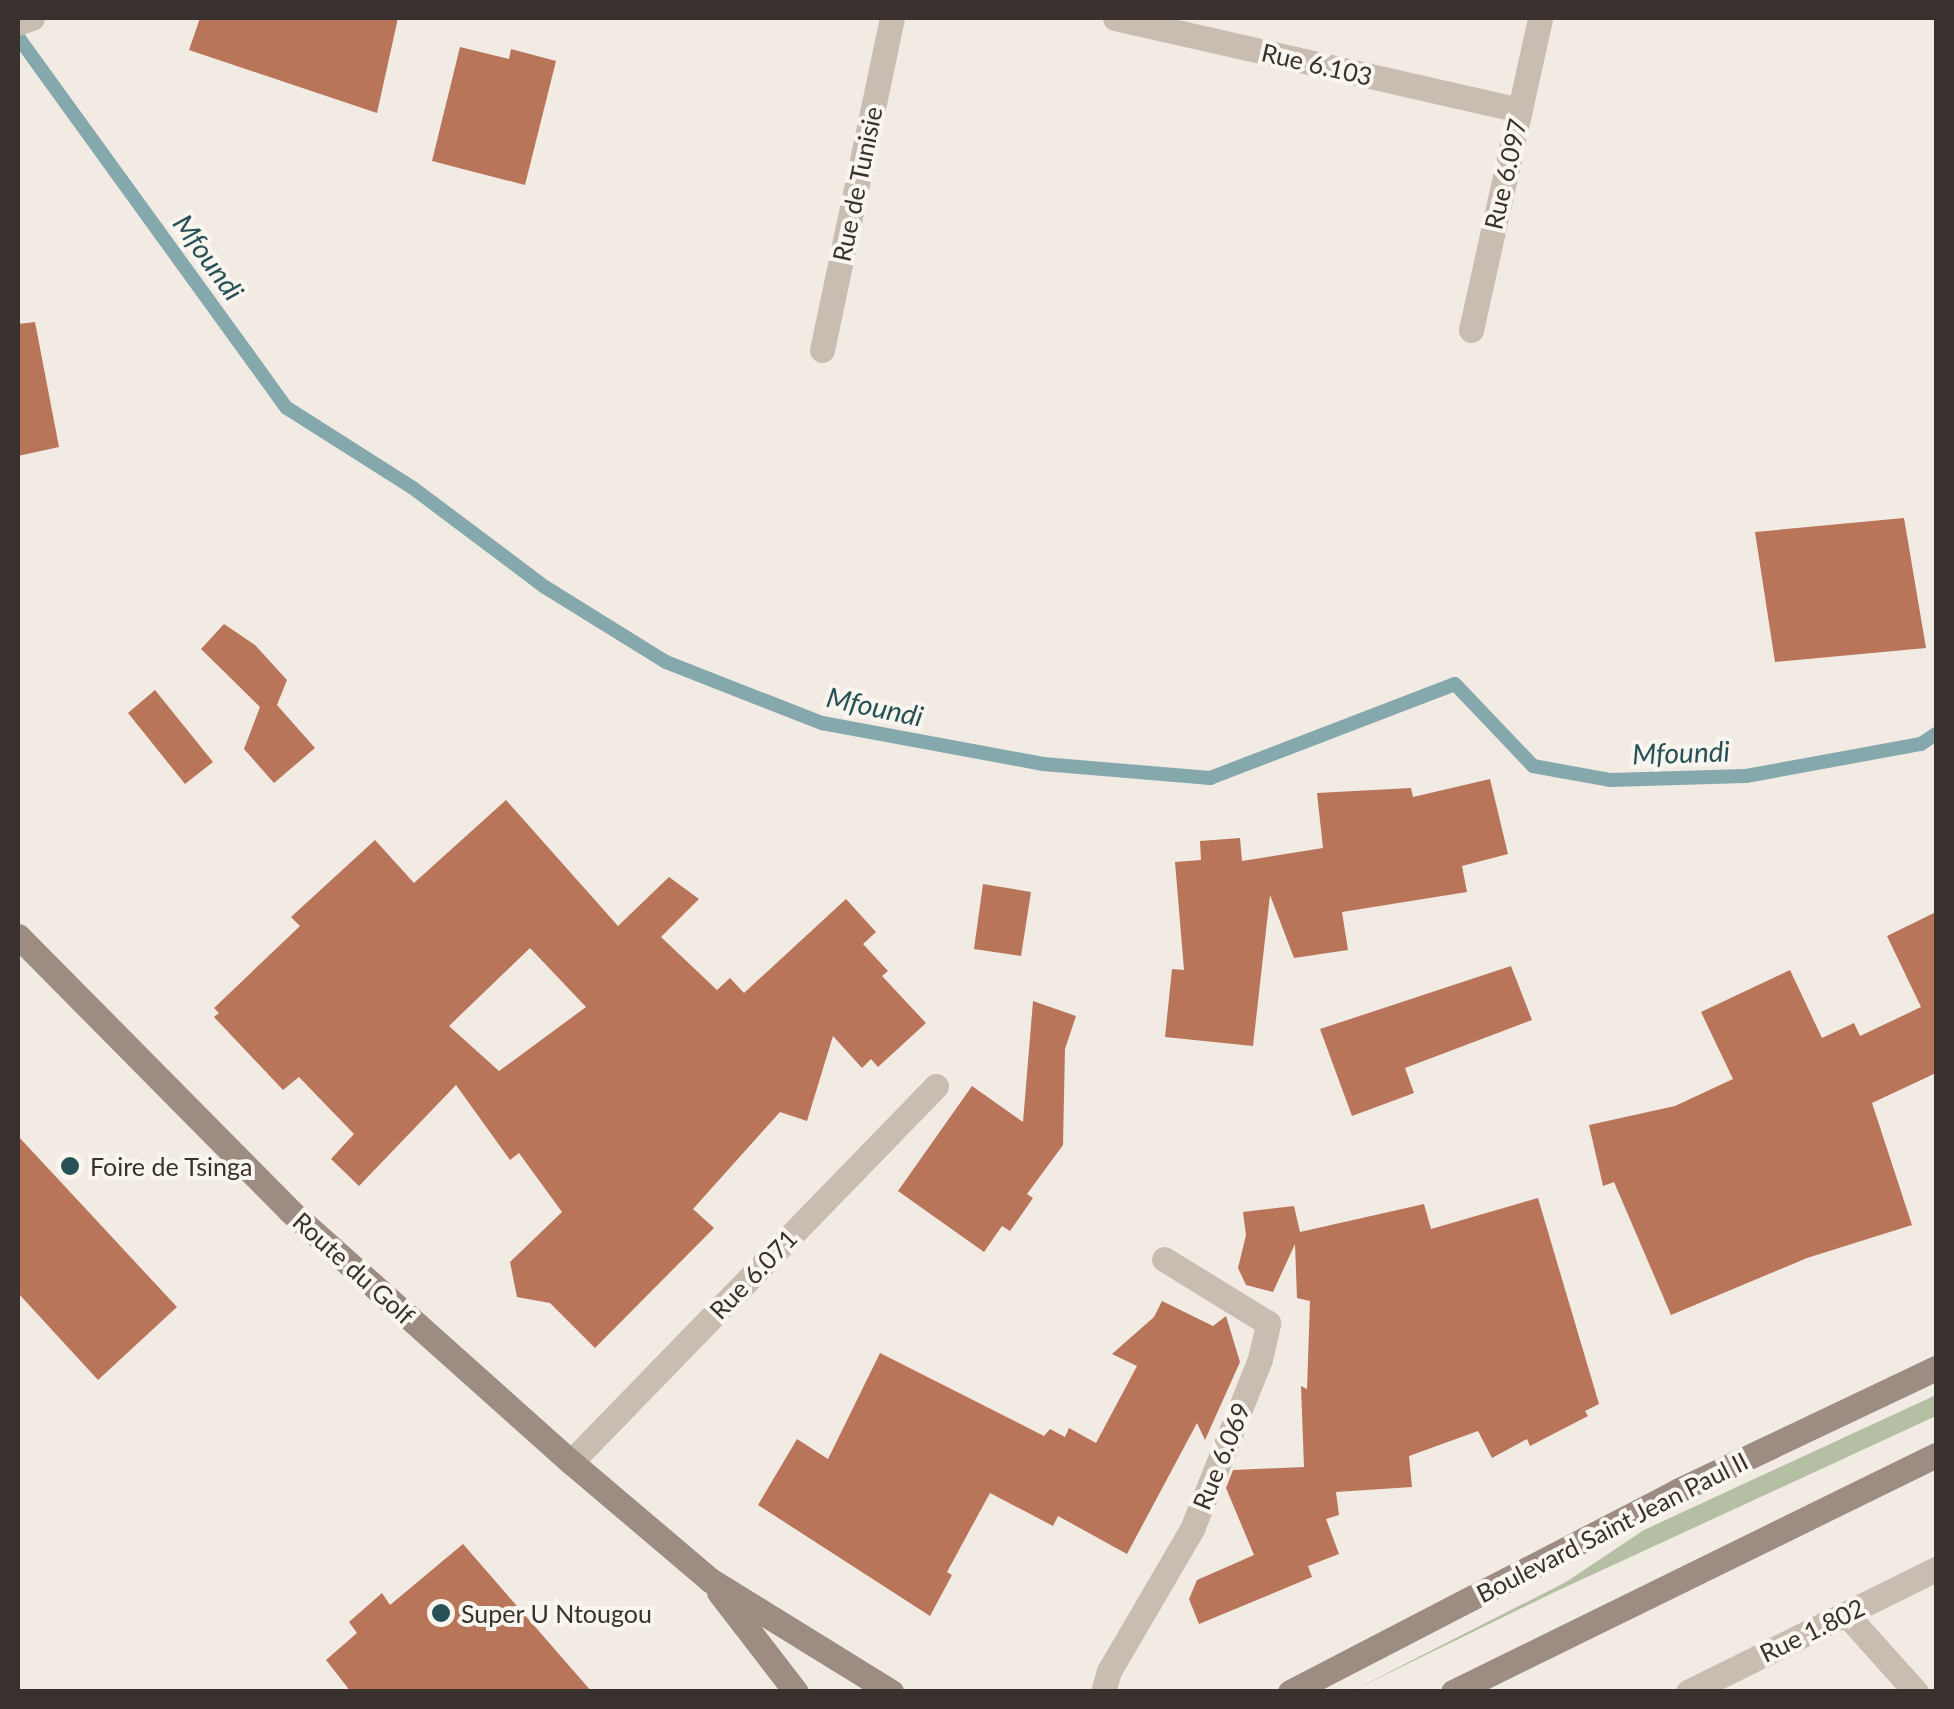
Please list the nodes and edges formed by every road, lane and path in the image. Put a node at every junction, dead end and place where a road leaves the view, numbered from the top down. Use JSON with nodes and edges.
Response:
{"nodes":[{"id":1,"x":32,"y":18,"type":"edge"},
{"id":2,"x":892,"y":18,"type":"edge"},
{"id":3,"x":1115,"y":18,"type":"edge"},
{"id":4,"x":1540,"y":18,"type":"edge"},
{"id":5,"x":18,"y":23,"type":"edge"},
{"id":6,"x":1520,"y":110,"type":"junction"},
{"id":7,"x":1471,"y":330,"type":"dead end"},
{"id":8,"x":822,"y":350,"type":"dead end"},
{"id":9,"x":18,"y":936,"type":"edge"},
{"id":10,"x":936,"y":1086,"type":"dead end"},
{"id":11,"x":1164,"y":1259,"type":"dead end"},
{"id":12,"x":1936,"y":1368,"type":"edge"},
{"id":13,"x":1936,"y":1456,"type":"edge"},
{"id":14,"x":571,"y":1462,"type":"junction"},
{"id":15,"x":1936,"y":1569,"type":"edge"},
{"id":16,"x":710,"y":1580,"type":"junction"},
{"id":17,"x":1846,"y":1614,"type":"junction"},
{"id":18,"x":796,"y":1692,"type":"edge"},
{"id":19,"x":890,"y":1692,"type":"edge"},
{"id":20,"x":1103,"y":1692,"type":"edge"},
{"id":21,"x":1290,"y":1692,"type":"edge"},
{"id":22,"x":1453,"y":1692,"type":"edge"},
{"id":23,"x":1688,"y":1692,"type":"edge"},
{"id":24,"x":1916,"y":1692,"type":"edge"}],
"edges":[{"from":1,"to":5,"type":"street"},
{"from":2,"to":8,"type":"street","name":"Rue de Tunisie"},
{"from":3,"to":6,"type":"street","name":"Rue 6.103"},
{"from":4,"to":6,"type":"street","name":"Rue 6.097"},
{"from":6,"to":7,"type":"street","name":"Rue 6.097"},
{"from":9,"to":14,"type":"main road","name":"Route du Golf"},
{"from":10,"to":14,"type":"street","name":"Rue 6.071"},
{"from":11,"to":20,"type":"street","name":"Rue 6.069"},
{"from":12,"to":21,"type":"main road","name":"Boulevard Saint Jean Paul II"},
{"from":13,"to":22,"type":"main road"},
{"from":14,"to":16,"type":"main road","name":"Route du Golf"},
{"from":15,"to":17,"type":"street","name":"Rue 1.802"},
{"from":16,"to":18,"type":"main road","name":"Route du Golf"},
{"from":16,"to":19,"type":"main road","name":"Route du Golf"},
{"from":17,"to":23,"type":"street","name":"Rue 1.802"},
{"from":17,"to":24,"type":"street"}]}
